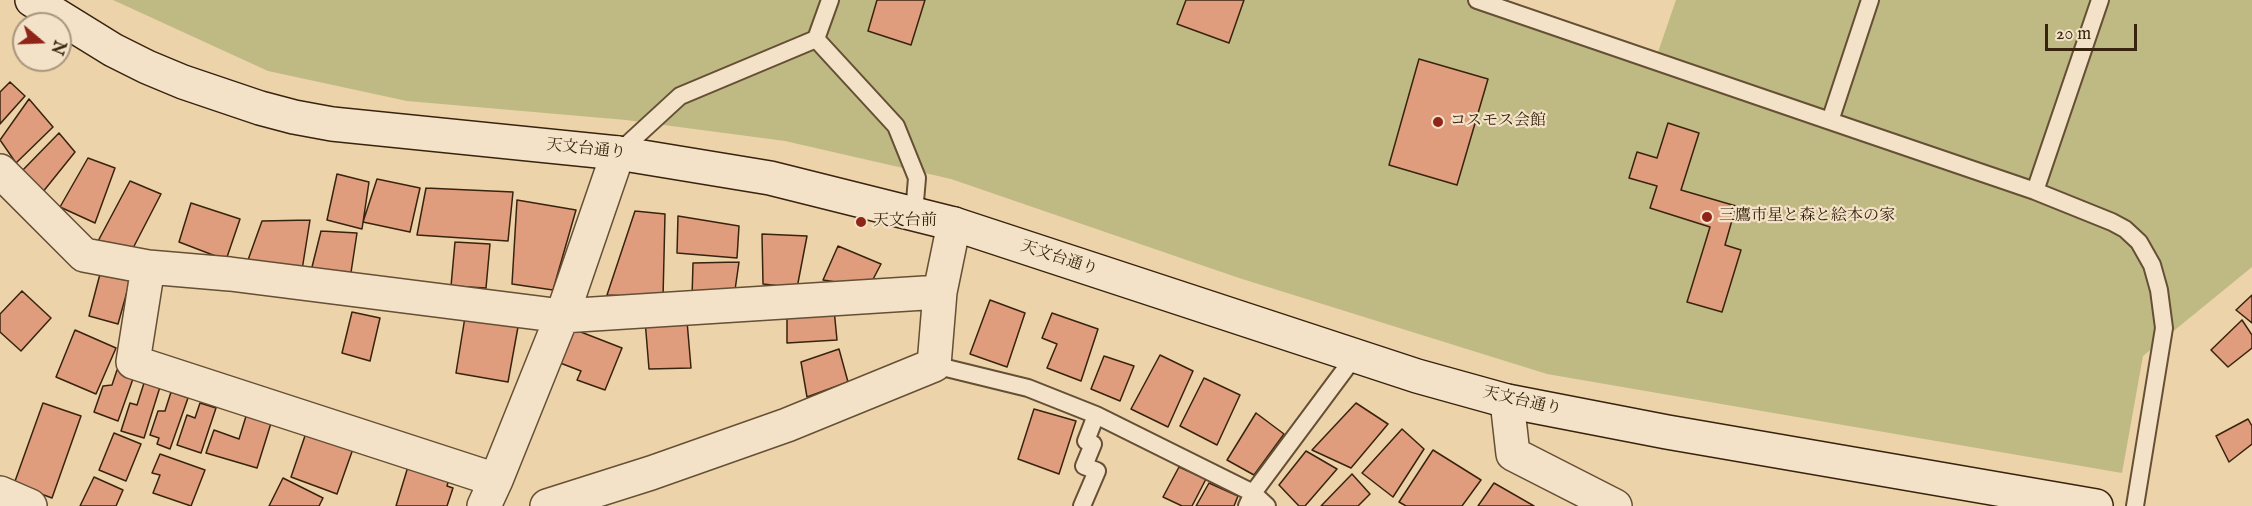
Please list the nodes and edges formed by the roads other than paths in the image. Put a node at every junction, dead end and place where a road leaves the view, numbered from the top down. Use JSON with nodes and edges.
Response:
{"nodes":[{"id":1,"x":32,"y":0,"type":"edge"},
{"id":2,"x":830,"y":0,"type":"edge"},
{"id":3,"x":1477,"y":0,"type":"edge"},
{"id":4,"x":1870,"y":0,"type":"edge"},
{"id":5,"x":2100,"y":0,"type":"edge"},
{"id":6,"x":816,"y":39,"type":"junction"},
{"id":7,"x":1830,"y":121,"type":"junction"},
{"id":8,"x":618,"y":153,"type":"junction"},
{"id":9,"x":0,"y":171,"type":"edge"},
{"id":10,"x":2034,"y":191,"type":"junction"},
{"id":11,"x":914,"y":213,"type":"junction"},
{"id":12,"x":954,"y":224,"type":"junction"},
{"id":13,"x":148,"y":267,"type":"junction"},
{"id":14,"x":940,"y":292,"type":"junction"},
{"id":15,"x":562,"y":316,"type":"junction"},
{"id":16,"x":1355,"y":356,"type":"junction"},
{"id":17,"x":934,"y":365,"type":"junction"},
{"id":18,"x":1507,"y":401,"type":"junction"},
{"id":19,"x":1096,"y":415,"type":"junction"},
{"id":20,"x":0,"y":493,"type":"edge"},
{"id":21,"x":490,"y":493,"type":"edge"},
{"id":22,"x":1973,"y":495,"type":"edge"},
{"id":23,"x":1250,"y":499,"type":"edge"},
{"id":24,"x":30,"y":506,"type":"edge"},
{"id":25,"x":547,"y":506,"type":"edge"},
{"id":26,"x":1082,"y":506,"type":"edge"},
{"id":27,"x":1267,"y":506,"type":"edge"},
{"id":28,"x":1616,"y":506,"type":"edge"},
{"id":29,"x":2096,"y":506,"type":"edge"},
{"id":30,"x":2135,"y":506,"type":"edge"}],
"edges":[{"from":1,"to":8,"type":"street","name":"天文台通り"},
{"from":2,"to":6,"type":"lane"},
{"from":3,"to":7,"type":"lane"},
{"from":4,"to":7,"type":"lane"},
{"from":5,"to":10,"type":"lane"},
{"from":6,"to":8,"type":"lane"},
{"from":6,"to":11,"type":"lane"},
{"from":7,"to":10,"type":"lane"},
{"from":8,"to":11,"type":"street","name":"天文台通り"},
{"from":8,"to":15,"type":"street"},
{"from":9,"to":13,"type":"street"},
{"from":10,"to":30,"type":"lane"},
{"from":11,"to":12,"type":"street","name":"天文台通り"},
{"from":12,"to":14,"type":"street"},
{"from":12,"to":16,"type":"street","name":"天文台通り"},
{"from":13,"to":15,"type":"street"},
{"from":13,"to":21,"type":"street"},
{"from":14,"to":15,"type":"street"},
{"from":14,"to":17,"type":"street"},
{"from":15,"to":21,"type":"street"},
{"from":16,"to":18,"type":"street","name":"天文台通り"},
{"from":16,"to":23,"type":"lane"},
{"from":17,"to":19,"type":"lane"},
{"from":17,"to":25,"type":"street"},
{"from":18,"to":22,"type":"street","name":"天文台通り"},
{"from":18,"to":28,"type":"street"},
{"from":19,"to":23,"type":"lane"},
{"from":19,"to":26,"type":"lane"},
{"from":20,"to":24,"type":"street"},
{"from":22,"to":29,"type":"street","name":"天文台通り"},
{"from":23,"to":27,"type":"lane"}]}
